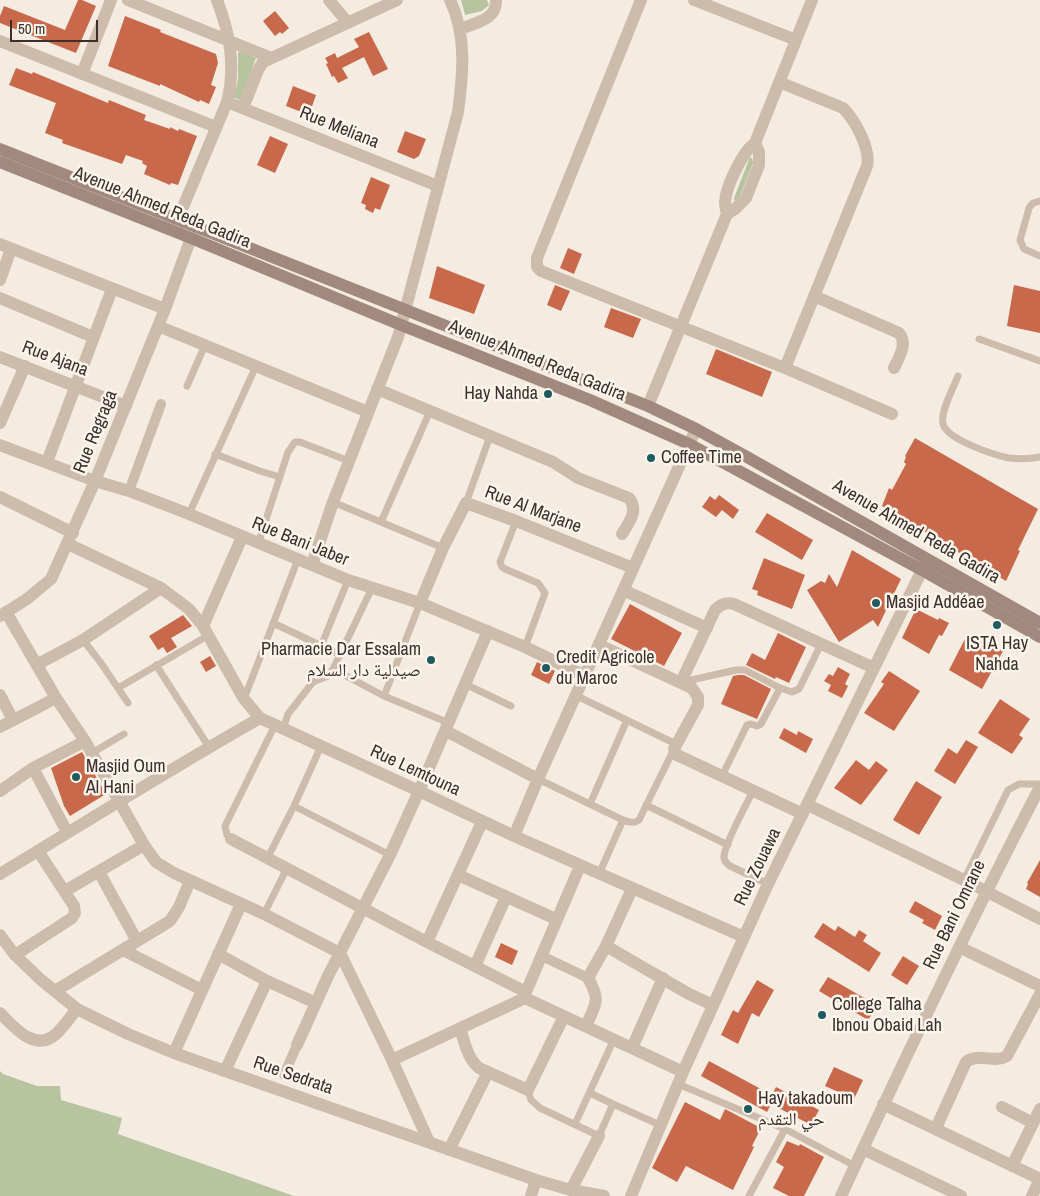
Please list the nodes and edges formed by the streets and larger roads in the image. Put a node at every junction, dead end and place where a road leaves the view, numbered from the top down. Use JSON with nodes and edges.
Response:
{"nodes":[{"id":1,"x":111,"y":0,"type":"edge"},
{"id":2,"x":128,"y":0,"type":"edge"},
{"id":3,"x":217,"y":0,"type":"edge"},
{"id":4,"x":329,"y":0,"type":"edge"},
{"id":5,"x":397,"y":0,"type":"edge"},
{"id":6,"x":450,"y":0,"type":"edge"},
{"id":7,"x":496,"y":0,"type":"edge"},
{"id":8,"x":641,"y":0,"type":"edge"},
{"id":9,"x":694,"y":0,"type":"edge"},
{"id":10,"x":812,"y":0,"type":"edge"},
{"id":11,"x":348,"y":23,"type":"junction"},
{"id":12,"x":460,"y":29,"type":"junction"},
{"id":13,"x":796,"y":40,"type":"junction"},
{"id":14,"x":0,"y":41,"type":"edge"},
{"id":15,"x":230,"y":41,"type":"junction"},
{"id":16,"x":269,"y":58,"type":"junction"},
{"id":17,"x":82,"y":74,"type":"junction"},
{"id":18,"x":779,"y":82,"type":"junction"},
{"id":19,"x":227,"y":102,"type":"junction"},
{"id":20,"x":243,"y":108,"type":"junction"},
{"id":21,"x":216,"y":127,"type":"junction"},
{"id":22,"x":755,"y":143,"type":"junction"},
{"id":23,"x":0,"y":149,"type":"edge"},
{"id":24,"x":0,"y":162,"type":"edge"},
{"id":25,"x":438,"y":186,"type":"junction"},
{"id":26,"x":727,"y":214,"type":"junction"},
{"id":27,"x":178,"y":219,"type":"junction"},
{"id":28,"x":191,"y":238,"type":"junction"},
{"id":29,"x":6,"y":246,"type":"edge"},
{"id":30,"x":0,"y":280,"type":"edge"},
{"id":31,"x":112,"y":290,"type":"junction"},
{"id":32,"x":814,"y":296,"type":"junction"},
{"id":33,"x":0,"y":298,"type":"edge"},
{"id":34,"x":165,"y":309,"type":"junction"},
{"id":35,"x":405,"y":310,"type":"junction"},
{"id":36,"x":401,"y":325,"type":"junction"},
{"id":37,"x":158,"y":326,"type":"junction"},
{"id":38,"x":680,"y":327,"type":"junction"},
{"id":39,"x":92,"y":337,"type":"junction"},
{"id":40,"x":0,"y":357,"type":"edge"},
{"id":41,"x":25,"y":366,"type":"junction"},
{"id":42,"x":785,"y":368,"type":"junction"},
{"id":43,"x":894,"y":368,"type":"dead end"},
{"id":44,"x":75,"y":385,"type":"junction"},
{"id":45,"x":377,"y":389,"type":"junction"},
{"id":46,"x":161,"y":404,"type":"dead end"},
{"id":47,"x":126,"y":406,"type":"junction"},
{"id":48,"x":648,"y":406,"type":"junction"},
{"id":49,"x":368,"y":412,"type":"junction"},
{"id":50,"x":892,"y":414,"type":"dead end"},
{"id":51,"x":1,"y":417,"type":"edge"},
{"id":52,"x":696,"y":430,"type":"junction"},
{"id":53,"x":690,"y":444,"type":"junction"},
{"id":54,"x":0,"y":445,"type":"edge"},
{"id":55,"x":47,"y":462,"type":"junction"},
{"id":56,"x":95,"y":481,"type":"junction"},
{"id":57,"x":129,"y":491,"type":"junction"},
{"id":58,"x":0,"y":497,"type":"edge"},
{"id":59,"x":622,"y":534,"type":"dead end"},
{"id":60,"x":242,"y":537,"type":"junction"},
{"id":61,"x":71,"y":538,"type":"junction"},
{"id":62,"x":312,"y":565,"type":"junction"},
{"id":63,"x":925,"y":565,"type":"junction"},
{"id":64,"x":633,"y":568,"type":"junction"},
{"id":65,"x":161,"y":588,"type":"junction"},
{"id":66,"x":623,"y":590,"type":"junction"},
{"id":67,"x":420,"y":603,"type":"junction"},
{"id":68,"x":3,"y":614,"type":"edge"},
{"id":69,"x":1040,"y":622,"type":"edge"},
{"id":70,"x":707,"y":628,"type":"junction"},
{"id":71,"x":206,"y":630,"type":"junction"},
{"id":72,"x":488,"y":631,"type":"junction"},
{"id":73,"x":1040,"y":637,"type":"edge"},
{"id":74,"x":599,"y":645,"type":"junction"},
{"id":75,"x":38,"y":664,"type":"junction"},
{"id":76,"x":874,"y":668,"type":"junction"},
{"id":77,"x":585,"y":676,"type":"junction"},
{"id":78,"x":681,"y":682,"type":"junction"},
{"id":79,"x":0,"y":695,"type":"edge"},
{"id":80,"x":56,"y":698,"type":"junction"},
{"id":81,"x":260,"y":718,"type":"junction"},
{"id":82,"x":14,"y":720,"type":"junction"},
{"id":83,"x":448,"y":727,"type":"junction"},
{"id":84,"x":0,"y":728,"type":"edge"},
{"id":85,"x":85,"y":741,"type":"junction"},
{"id":86,"x":33,"y":768,"type":"junction"},
{"id":87,"x":538,"y":779,"type":"junction"},
{"id":88,"x":1040,"y":785,"type":"edge"},
{"id":89,"x":0,"y":790,"type":"edge"},
{"id":90,"x":419,"y":791,"type":"junction"},
{"id":91,"x":120,"y":801,"type":"junction"},
{"id":92,"x":805,"y":809,"type":"junction"},
{"id":93,"x":482,"y":822,"type":"junction"},
{"id":94,"x":67,"y":832,"type":"junction"},
{"id":95,"x":514,"y":836,"type":"junction"},
{"id":96,"x":231,"y":838,"type":"road end"},
{"id":97,"x":144,"y":845,"type":"junction"},
{"id":98,"x":38,"y":851,"type":"junction"},
{"id":99,"x":580,"y":866,"type":"junction"},
{"id":100,"x":99,"y":872,"type":"junction"},
{"id":101,"x":0,"y":874,"type":"edge"},
{"id":102,"x":458,"y":875,"type":"junction"},
{"id":103,"x":190,"y":881,"type":"junction"},
{"id":104,"x":632,"y":889,"type":"junction"},
{"id":105,"x":65,"y":891,"type":"junction"},
{"id":106,"x":986,"y":891,"type":"junction"},
{"id":107,"x":506,"y":897,"type":"junction"},
{"id":108,"x":241,"y":904,"type":"junction"},
{"id":109,"x":364,"y":908,"type":"junction"},
{"id":110,"x":556,"y":918,"type":"junction"},
{"id":111,"x":1040,"y":919,"type":"edge"},
{"id":112,"x":0,"y":935,"type":"edge"},
{"id":113,"x":744,"y":937,"type":"junction"},
{"id":114,"x":137,"y":941,"type":"junction"},
{"id":115,"x":427,"y":942,"type":"junction"},
{"id":116,"x":606,"y":946,"type":"junction"},
{"id":117,"x":959,"y":947,"type":"junction"},
{"id":118,"x":123,"y":950,"type":"junction"},
{"id":119,"x":340,"y":953,"type":"junction"},
{"id":120,"x":218,"y":954,"type":"junction"},
{"id":121,"x":15,"y":955,"type":"junction"},
{"id":122,"x":542,"y":956,"type":"junction"},
{"id":123,"x":475,"y":966,"type":"junction"},
{"id":124,"x":588,"y":978,"type":"junction"},
{"id":125,"x":663,"y":978,"type":"junction"},
{"id":126,"x":267,"y":981,"type":"junction"},
{"id":127,"x":1040,"y":986,"type":"edge"},
{"id":128,"x":202,"y":990,"type":"junction"},
{"id":129,"x":55,"y":991,"type":"junction"},
{"id":130,"x":1040,"y":994,"type":"edge"},
{"id":131,"x":526,"y":995,"type":"junction"},
{"id":132,"x":316,"y":1003,"type":"junction"},
{"id":133,"x":713,"y":1005,"type":"junction"},
{"id":134,"x":77,"y":1009,"type":"junction"},
{"id":135,"x":0,"y":1013,"type":"edge"},
{"id":136,"x":564,"y":1016,"type":"junction"},
{"id":137,"x":586,"y":1026,"type":"junction"},
{"id":138,"x":460,"y":1028,"type":"junction"},
{"id":139,"x":297,"y":1045,"type":"joint"},
{"id":140,"x":632,"y":1048,"type":"junction"},
{"id":141,"x":174,"y":1053,"type":"junction"},
{"id":142,"x":392,"y":1060,"type":"junction"},
{"id":143,"x":225,"y":1071,"type":"junction"},
{"id":144,"x":488,"y":1072,"type":"junction"},
{"id":145,"x":284,"y":1075,"type":"dead end"},
{"id":146,"x":680,"y":1078,"type":"junction"},
{"id":147,"x":883,"y":1104,"type":"junction"},
{"id":148,"x":1002,"y":1107,"type":"dead end"},
{"id":149,"x":1037,"y":1118,"type":"edge"},
{"id":150,"x":936,"y":1128,"type":"junction"},
{"id":151,"x":598,"y":1136,"type":"road end"},
{"id":152,"x":429,"y":1142,"type":"junction"},
{"id":153,"x":863,"y":1149,"type":"junction"},
{"id":154,"x":449,"y":1150,"type":"junction"},
{"id":155,"x":1012,"y":1166,"type":"junction"},
{"id":156,"x":1040,"y":1179,"type":"edge"},
{"id":157,"x":536,"y":1180,"type":"junction"},
{"id":158,"x":570,"y":1190,"type":"junction"},
{"id":159,"x":531,"y":1196,"type":"edge"},
{"id":160,"x":604,"y":1196,"type":"edge"},
{"id":161,"x":631,"y":1196,"type":"edge"},
{"id":162,"x":841,"y":1196,"type":"edge"},
{"id":163,"x":961,"y":1196,"type":"edge"},
{"id":164,"x":1032,"y":1196,"type":"edge"}],
"edges":[{"from":1,"to":17,"type":"street"},
{"from":2,"to":15,"type":"street"},
{"from":3,"to":15,"type":"street"},
{"from":4,"to":11,"type":"street"},
{"from":5,"to":11,"type":"street"},
{"from":6,"to":12,"type":"street"},
{"from":7,"to":12,"type":"street"},
{"from":8,"to":38,"type":"street"},
{"from":9,"to":13,"type":"street"},
{"from":10,"to":13,"type":"street"},
{"from":11,"to":16,"type":"street"},
{"from":12,"to":25,"type":"street"},
{"from":13,"to":18,"type":"street"},
{"from":14,"to":17,"type":"street"},
{"from":15,"to":16,"type":"street"},
{"from":15,"to":19,"type":"street"},
{"from":16,"to":20,"type":"street"},
{"from":17,"to":21,"type":"street"},
{"from":18,"to":22,"type":"street"},
{"from":18,"to":32,"type":"street"},
{"from":19,"to":20,"type":"street","name":"Rue Meliana"},
{"from":19,"to":21,"type":"street"},
{"from":20,"to":25,"type":"street","name":"Rue Meliana"},
{"from":21,"to":27,"type":"street"},
{"from":22,"to":26,"type":"street"},
{"from":22,"to":26,"type":"street"},
{"from":23,"to":27,"type":"main road","name":"Avenue Ahmed Reda Gadira"},
{"from":24,"to":28,"type":"main road","name":"Avenue Ahmed Reda Gadira"},
{"from":25,"to":35,"type":"street"},
{"from":26,"to":38,"type":"street"},
{"from":27,"to":35,"type":"main road","name":"Avenue Ahmed Reda Gadira"},
{"from":28,"to":34,"type":"street","name":"Rue Regraga"},
{"from":28,"to":36,"type":"main road","name":"Avenue Ahmed Reda Gadira"},
{"from":29,"to":30,"type":"street"},
{"from":29,"to":31,"type":"street"},
{"from":31,"to":34,"type":"street"},
{"from":31,"to":39,"type":"street"},
{"from":32,"to":42,"type":"street"},
{"from":32,"to":43,"type":"street"},
{"from":33,"to":39,"type":"street"},
{"from":34,"to":37,"type":"street","name":"Rue Regraga"},
{"from":35,"to":36,"type":"street"},
{"from":35,"to":48,"type":"main road","name":"Avenue Ahmed Reda Gadira"},
{"from":36,"to":45,"type":"street"},
{"from":36,"to":53,"type":"main road","name":"Avenue Ahmed Reda Gadira"},
{"from":37,"to":47,"type":"street","name":"Rue Regraga"},
{"from":37,"to":49,"type":"street"},
{"from":38,"to":42,"type":"street"},
{"from":38,"to":48,"type":"street"},
{"from":39,"to":44,"type":"street"},
{"from":40,"to":41,"type":"street","name":"Rue Ajana"},
{"from":41,"to":44,"type":"street","name":"Rue Ajana"},
{"from":41,"to":51,"type":"street"},
{"from":42,"to":50,"type":"street"},
{"from":44,"to":47,"type":"street","name":"Rue Ajana"},
{"from":44,"to":55,"type":"street"},
{"from":45,"to":49,"type":"street"},
{"from":45,"to":59,"type":"street"},
{"from":46,"to":57,"type":"street"},
{"from":47,"to":56,"type":"street","name":"Rue Regraga"},
{"from":48,"to":52,"type":"main road","name":"Avenue Ahmed Reda Gadira"},
{"from":49,"to":62,"type":"street"},
{"from":52,"to":53,"type":"street"},
{"from":52,"to":63,"type":"main road","name":"Avenue Ahmed Reda Gadira"},
{"from":53,"to":63,"type":"main road","name":"Avenue Ahmed Reda Gadira"},
{"from":53,"to":64,"type":"street"},
{"from":54,"to":55,"type":"street","name":"Rue Bani Jaber"},
{"from":55,"to":56,"type":"street","name":"Rue Bani Jaber"},
{"from":56,"to":57,"type":"street","name":"Rue Bani Jaber"},
{"from":56,"to":61,"type":"street","name":"Rue Regraga"},
{"from":57,"to":60,"type":"street","name":"Rue Bani Jaber"},
{"from":58,"to":61,"type":"street","name":"Rue Lemtouna"},
{"from":60,"to":62,"type":"street","name":"Rue Bani Jaber"},
{"from":60,"to":71,"type":"street"},
{"from":61,"to":65,"type":"street","name":"Rue Lemtouna"},
{"from":61,"to":68,"type":"street","name":"Rue Regraga"},
{"from":62,"to":67,"type":"street","name":"Rue Bani Jaber"},
{"from":63,"to":69,"type":"main road","name":"Avenue Ahmed Reda Gadira"},
{"from":63,"to":73,"type":"main road","name":"Avenue Ahmed Reda Gadira"},
{"from":63,"to":76,"type":"street","name":"Rue Zouawa"},
{"from":64,"to":66,"type":"street"},
{"from":64,"to":67,"type":"street","name":"Rue Al Marjane"},
{"from":65,"to":71,"type":"street","name":"Rue Lemtouna"},
{"from":65,"to":75,"type":"street"},
{"from":66,"to":70,"type":"street"},
{"from":66,"to":74,"type":"street"},
{"from":67,"to":72,"type":"street","name":"Rue Bani Jaber"},
{"from":68,"to":75,"type":"street"},
{"from":70,"to":76,"type":"street"},
{"from":70,"to":78,"type":"street"},
{"from":71,"to":81,"type":"street","name":"Rue Lemtouna"},
{"from":72,"to":77,"type":"street","name":"Rue Bani Jaber"},
{"from":72,"to":83,"type":"street"},
{"from":74,"to":77,"type":"street"},
{"from":74,"to":78,"type":"street"},
{"from":75,"to":80,"type":"street"},
{"from":76,"to":92,"type":"street","name":"Rue Zouawa"},
{"from":77,"to":87,"type":"street"},
{"from":78,"to":92,"type":"street"},
{"from":79,"to":82,"type":"street"},
{"from":80,"to":82,"type":"street"},
{"from":80,"to":85,"type":"street"},
{"from":81,"to":90,"type":"street","name":"Rue Lemtouna"},
{"from":81,"to":91,"type":"street"},
{"from":82,"to":84,"type":"street"},
{"from":83,"to":87,"type":"street"},
{"from":83,"to":90,"type":"street"},
{"from":85,"to":86,"type":"street"},
{"from":85,"to":91,"type":"street"},
{"from":86,"to":89,"type":"street"},
{"from":86,"to":94,"type":"street"},
{"from":87,"to":95,"type":"street"},
{"from":88,"to":106,"type":"street","name":"Rue Bani Omrane"},
{"from":90,"to":93,"type":"street","name":"Rue Lemtouna"},
{"from":90,"to":109,"type":"street"},
{"from":91,"to":94,"type":"street"},
{"from":91,"to":97,"type":"street"},
{"from":92,"to":106,"type":"street"},
{"from":92,"to":113,"type":"street","name":"Rue Zouawa"},
{"from":93,"to":95,"type":"street","name":"Rue Lemtouna"},
{"from":93,"to":102,"type":"street"},
{"from":94,"to":98,"type":"street"},
{"from":95,"to":99,"type":"street","name":"Rue Lemtouna"},
{"from":96,"to":109,"type":"street"},
{"from":97,"to":100,"type":"street"},
{"from":97,"to":103,"type":"street"},
{"from":98,"to":101,"type":"street"},
{"from":98,"to":105,"type":"street"},
{"from":99,"to":104,"type":"street","name":"Rue Lemtouna"},
{"from":99,"to":110,"type":"street"},
{"from":100,"to":105,"type":"street"},
{"from":100,"to":114,"type":"street"},
{"from":102,"to":107,"type":"street"},
{"from":102,"to":115,"type":"street"},
{"from":103,"to":108,"type":"street"},
{"from":103,"to":114,"type":"street"},
{"from":104,"to":113,"type":"street","name":"Rue Lemtouna"},
{"from":104,"to":116,"type":"street"},
{"from":105,"to":121,"type":"street"},
{"from":106,"to":111,"type":"street"},
{"from":106,"to":117,"type":"street","name":"Rue Bani Omrane"},
{"from":107,"to":110,"type":"street"},
{"from":107,"to":123,"type":"street"},
{"from":108,"to":119,"type":"street"},
{"from":108,"to":120,"type":"street"},
{"from":109,"to":115,"type":"street"},
{"from":109,"to":119,"type":"street"},
{"from":110,"to":122,"type":"street"},
{"from":112,"to":121,"type":"street","name":"Rue Sedrata"},
{"from":113,"to":133,"type":"street","name":"Rue Zouawa"},
{"from":114,"to":118,"type":"street"},
{"from":115,"to":123,"type":"street"},
{"from":116,"to":124,"type":"street"},
{"from":116,"to":125,"type":"street"},
{"from":117,"to":127,"type":"street"},
{"from":117,"to":147,"type":"street","name":"Rue Bani Omrane"},
{"from":118,"to":128,"type":"street"},
{"from":118,"to":129,"type":"street"},
{"from":119,"to":132,"type":"street"},
{"from":119,"to":142,"type":"street"},
{"from":120,"to":126,"type":"street"},
{"from":120,"to":128,"type":"street"},
{"from":121,"to":129,"type":"street","name":"Rue Sedrata"},
{"from":122,"to":124,"type":"street"},
{"from":122,"to":131,"type":"street"},
{"from":123,"to":131,"type":"street"},
{"from":124,"to":137,"type":"street"},
{"from":125,"to":133,"type":"street"},
{"from":125,"to":140,"type":"street"},
{"from":126,"to":132,"type":"street"},
{"from":126,"to":143,"type":"street"},
{"from":128,"to":141,"type":"street"},
{"from":129,"to":134,"type":"street","name":"Rue Sedrata"},
{"from":130,"to":150,"type":"street"},
{"from":131,"to":136,"type":"street"},
{"from":131,"to":138,"type":"street"},
{"from":132,"to":139,"type":"street"},
{"from":133,"to":146,"type":"street","name":"Rue Zouawa"},
{"from":134,"to":135,"type":"street"},
{"from":134,"to":141,"type":"street","name":"Rue Sedrata"},
{"from":136,"to":137,"type":"street"},
{"from":136,"to":144,"type":"street"},
{"from":137,"to":140,"type":"street"},
{"from":138,"to":142,"type":"street"},
{"from":138,"to":144,"type":"street"},
{"from":139,"to":145,"type":"street"},
{"from":140,"to":146,"type":"street"},
{"from":141,"to":143,"type":"street","name":"Rue Sedrata"},
{"from":142,"to":152,"type":"street"},
{"from":143,"to":152,"type":"street","name":"Rue Sedrata"},
{"from":144,"to":154,"type":"street"},
{"from":146,"to":161,"type":"street","name":"Rue Zouawa"},
{"from":147,"to":150,"type":"street"},
{"from":147,"to":153,"type":"street","name":"Rue Bani Omrane"},
{"from":148,"to":149,"type":"street"},
{"from":149,"to":155,"type":"street"},
{"from":150,"to":155,"type":"street"},
{"from":151,"to":158,"type":"street"},
{"from":152,"to":154,"type":"street","name":"Rue Sedrata"},
{"from":153,"to":162,"type":"street","name":"Rue Bani Omrane"},
{"from":153,"to":163,"type":"street"},
{"from":154,"to":157,"type":"street","name":"Rue Sedrata"},
{"from":155,"to":156,"type":"street"},
{"from":156,"to":164,"type":"street"},
{"from":157,"to":158,"type":"street","name":"Rue Sedrata"},
{"from":157,"to":159,"type":"street"},
{"from":158,"to":160,"type":"street","name":"Rue Sedrata"}]}
